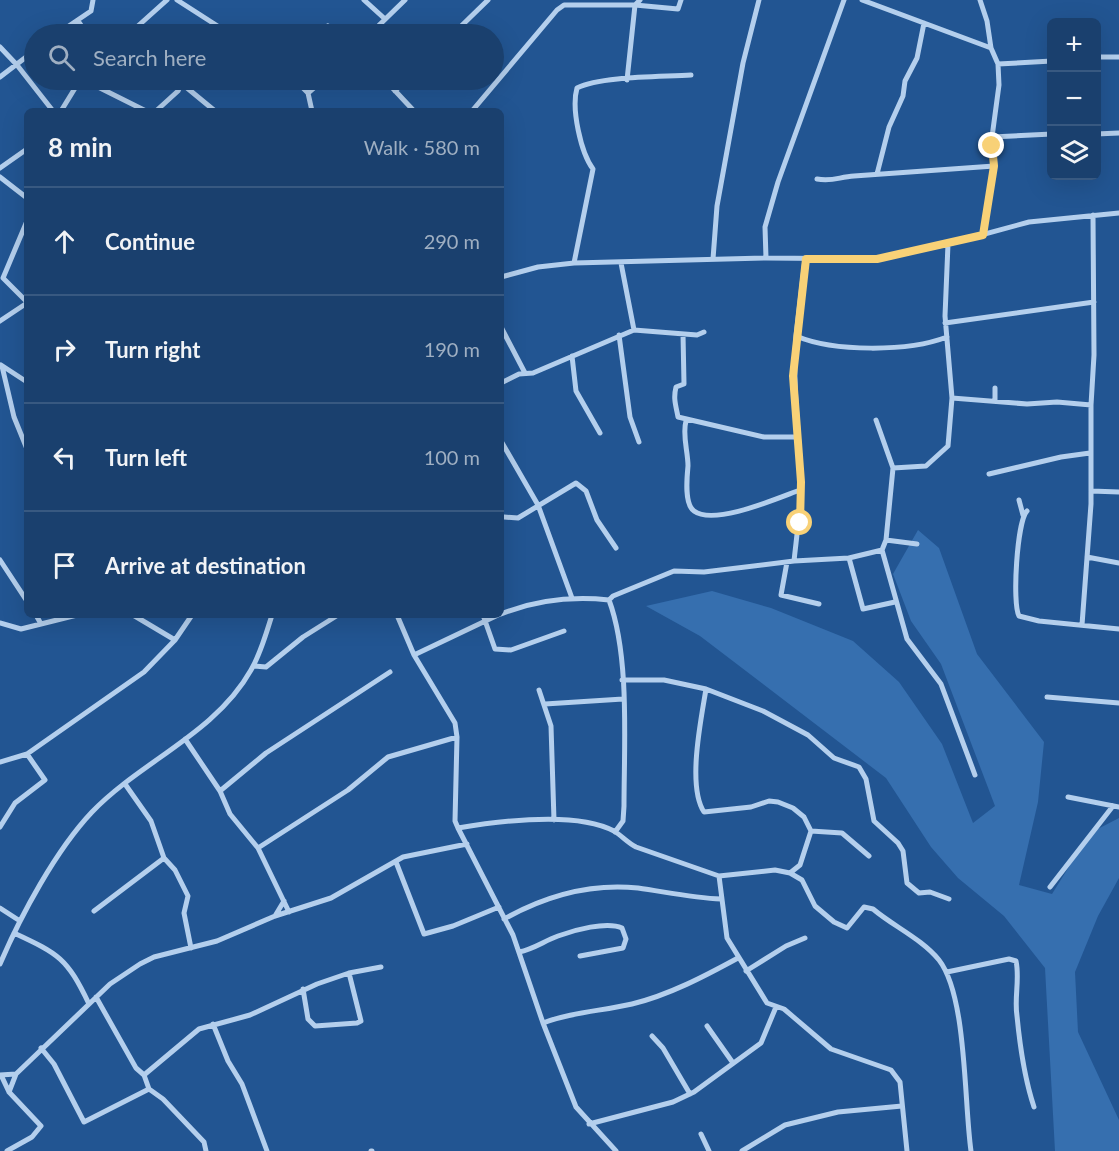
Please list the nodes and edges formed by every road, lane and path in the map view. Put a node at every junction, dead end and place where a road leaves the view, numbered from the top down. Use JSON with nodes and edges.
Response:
{"nodes":[{"id":1,"x":93,"y":0,"type":"edge"},
{"id":2,"x":167,"y":0,"type":"edge"},
{"id":3,"x":177,"y":0,"type":"edge"},
{"id":4,"x":364,"y":0,"type":"edge"},
{"id":5,"x":405,"y":0,"type":"edge"},
{"id":6,"x":488,"y":0,"type":"edge"},
{"id":7,"x":640,"y":0,"type":"edge"},
{"id":8,"x":681,"y":0,"type":"edge"},
{"id":9,"x":759,"y":0,"type":"edge"},
{"id":10,"x":844,"y":0,"type":"edge"},
{"id":11,"x":862,"y":0,"type":"edge"},
{"id":12,"x":980,"y":0,"type":"edge"},
{"id":13,"x":635,"y":5,"type":"junction"},
{"id":14,"x":385,"y":19,"type":"junction"},
{"id":15,"x":78,"y":21,"type":"junction"},
{"id":16,"x":924,"y":23,"type":"junction"},
{"id":17,"x":73,"y":24,"type":"edge"},
{"id":18,"x":80,"y":24,"type":"edge"},
{"id":19,"x":140,"y":24,"type":"edge"},
{"id":20,"x":212,"y":24,"type":"edge"},
{"id":21,"x":380,"y":24,"type":"edge"},
{"id":22,"x":463,"y":24,"type":"edge"},
{"id":23,"x":0,"y":47,"type":"edge"},
{"id":24,"x":991,"y":48,"type":"junction"},
{"id":25,"x":1101,"y":57,"type":"edge"},
{"id":26,"x":1119,"y":57,"type":"edge"},
{"id":27,"x":24,"y":59,"type":"edge"},
{"id":28,"x":1047,"y":61,"type":"edge"},
{"id":29,"x":17,"y":64,"type":"junction"},
{"id":30,"x":998,"y":64,"type":"junction"},
{"id":31,"x":24,"y":73,"type":"edge"},
{"id":32,"x":504,"y":73,"type":"edge"},
{"id":33,"x":691,"y":75,"type":"dead end"},
{"id":34,"x":0,"y":77,"type":"edge"},
{"id":35,"x":627,"y":80,"type":"junction"},
{"id":36,"x":37,"y":90,"type":"edge"},
{"id":37,"x":75,"y":90,"type":"edge"},
{"id":38,"x":103,"y":90,"type":"edge"},
{"id":39,"x":178,"y":90,"type":"edge"},
{"id":40,"x":192,"y":90,"type":"edge"},
{"id":41,"x":305,"y":90,"type":"edge"},
{"id":42,"x":311,"y":90,"type":"edge"},
{"id":43,"x":490,"y":90,"type":"edge"},
{"id":44,"x":395,"y":91,"type":"edge"},
{"id":45,"x":308,"y":93,"type":"junction"},
{"id":46,"x":51,"y":108,"type":"edge"},
{"id":47,"x":63,"y":108,"type":"edge"},
{"id":48,"x":140,"y":108,"type":"edge"},
{"id":49,"x":159,"y":108,"type":"edge"},
{"id":50,"x":212,"y":108,"type":"edge"},
{"id":51,"x":311,"y":108,"type":"edge"},
{"id":52,"x":411,"y":108,"type":"edge"},
{"id":53,"x":475,"y":108,"type":"edge"},
{"id":54,"x":1119,"y":133,"type":"edge"},
{"id":55,"x":1047,"y":134,"type":"edge"},
{"id":56,"x":1101,"y":134,"type":"edge"},
{"id":57,"x":992,"y":137,"type":"junction"},
{"id":58,"x":24,"y":151,"type":"edge"},
{"id":59,"x":994,"y":166,"type":"junction"},
{"id":60,"x":0,"y":168,"type":"edge"},
{"id":61,"x":876,"y":174,"type":"junction"},
{"id":62,"x":0,"y":177,"type":"edge"},
{"id":63,"x":817,"y":179,"type":"dead end"},
{"id":64,"x":24,"y":196,"type":"edge"},
{"id":65,"x":1119,"y":213,"type":"edge"},
{"id":66,"x":1093,"y":215,"type":"junction"},
{"id":67,"x":24,"y":228,"type":"edge"},
{"id":68,"x":983,"y":235,"type":"junction"},
{"id":69,"x":948,"y":244,"type":"junction"},
{"id":70,"x":766,"y":258,"type":"junction"},
{"id":71,"x":713,"y":259,"type":"junction"},
{"id":72,"x":806,"y":259,"type":"junction"},
{"id":73,"x":574,"y":263,"type":"junction"},
{"id":74,"x":621,"y":263,"type":"junction"},
{"id":75,"x":504,"y":277,"type":"edge"},
{"id":76,"x":24,"y":299,"type":"edge"},
{"id":77,"x":1094,"y":302,"type":"junction"},
{"id":78,"x":24,"y":304,"type":"edge"},
{"id":79,"x":0,"y":321,"type":"edge"},
{"id":80,"x":945,"y":323,"type":"junction"},
{"id":81,"x":633,"y":330,"type":"junction"},
{"id":82,"x":704,"y":332,"type":"dead end"},
{"id":83,"x":504,"y":333,"type":"edge"},
{"id":84,"x":683,"y":334,"type":"junction"},
{"id":85,"x":619,"y":335,"type":"junction"},
{"id":86,"x":796,"y":336,"type":"junction"},
{"id":87,"x":947,"y":338,"type":"junction"},
{"id":88,"x":572,"y":356,"type":"junction"},
{"id":89,"x":1,"y":365,"type":"edge"},
{"id":90,"x":525,"y":373,"type":"junction"},
{"id":91,"x":24,"y":380,"type":"edge"},
{"id":92,"x":504,"y":382,"type":"edge"},
{"id":93,"x":995,"y":388,"type":"dead end"},
{"id":94,"x":952,"y":398,"type":"junction"},
{"id":95,"x":995,"y":400,"type":"junction"},
{"id":96,"x":1091,"y":405,"type":"junction"},
{"id":97,"x":876,"y":420,"type":"dead end"},
{"id":98,"x":686,"y":421,"type":"junction"},
{"id":99,"x":600,"y":433,"type":"dead end"},
{"id":100,"x":797,"y":437,"type":"junction"},
{"id":101,"x":24,"y":442,"type":"edge"},
{"id":102,"x":639,"y":442,"type":"dead end"},
{"id":103,"x":504,"y":446,"type":"edge"},
{"id":104,"x":1090,"y":453,"type":"junction"},
{"id":105,"x":893,"y":468,"type":"junction"},
{"id":106,"x":990,"y":474,"type":"dead end"},
{"id":107,"x":800,"y":490,"type":"junction"},
{"id":108,"x":1091,"y":491,"type":"junction"},
{"id":109,"x":1119,"y":492,"type":"edge"},
{"id":110,"x":1019,"y":500,"type":"dead end"},
{"id":111,"x":538,"y":505,"type":"junction"},
{"id":112,"x":504,"y":517,"type":"dead end"},
{"id":113,"x":886,"y":540,"type":"junction"},
{"id":114,"x":917,"y":544,"type":"dead end"},
{"id":115,"x":616,"y":548,"type":"dead end"},
{"id":116,"x":882,"y":550,"type":"junction"},
{"id":117,"x":1087,"y":557,"type":"junction"},
{"id":118,"x":849,"y":558,"type":"junction"},
{"id":119,"x":0,"y":560,"type":"edge"},
{"id":120,"x":791,"y":561,"type":"junction"},
{"id":121,"x":1119,"y":563,"type":"edge"},
{"id":122,"x":24,"y":597,"type":"edge"},
{"id":123,"x":572,"y":598,"type":"junction"},
{"id":124,"x":609,"y":600,"type":"junction"},
{"id":125,"x":895,"y":602,"type":"junction"},
{"id":126,"x":819,"y":604,"type":"dead end"},
{"id":127,"x":504,"y":613,"type":"edge"},
{"id":128,"x":38,"y":618,"type":"edge"},
{"id":129,"x":65,"y":618,"type":"edge"},
{"id":130,"x":138,"y":618,"type":"edge"},
{"id":131,"x":190,"y":618,"type":"edge"},
{"id":132,"x":271,"y":618,"type":"edge"},
{"id":133,"x":333,"y":618,"type":"edge"},
{"id":134,"x":399,"y":618,"type":"edge"},
{"id":135,"x":484,"y":618,"type":"edge"},
{"id":136,"x":0,"y":623,"type":"edge"},
{"id":137,"x":42,"y":624,"type":"junction"},
{"id":138,"x":1082,"y":625,"type":"junction"},
{"id":139,"x":1119,"y":629,"type":"edge"},
{"id":140,"x":564,"y":631,"type":"dead end"},
{"id":141,"x":175,"y":640,"type":"junction"},
{"id":142,"x":414,"y":655,"type":"junction"},
{"id":143,"x":254,"y":666,"type":"junction"},
{"id":144,"x":390,"y":672,"type":"dead end"},
{"id":145,"x":622,"y":680,"type":"junction"},
{"id":146,"x":706,"y":689,"type":"junction"},
{"id":147,"x":539,"y":690,"type":"dead end"},
{"id":148,"x":1047,"y":697,"type":"dead end"},
{"id":149,"x":623,"y":699,"type":"junction"},
{"id":150,"x":1119,"y":703,"type":"edge"},
{"id":151,"x":545,"y":704,"type":"junction"},
{"id":152,"x":457,"y":737,"type":"junction"},
{"id":153,"x":185,"y":739,"type":"junction"},
{"id":154,"x":27,"y":754,"type":"junction"},
{"id":155,"x":0,"y":762,"type":"edge"},
{"id":156,"x":975,"y":775,"type":"dead end"},
{"id":157,"x":125,"y":784,"type":"junction"},
{"id":158,"x":220,"y":791,"type":"junction"},
{"id":159,"x":1068,"y":797,"type":"dead end"},
{"id":160,"x":1116,"y":807,"type":"edge"},
{"id":161,"x":554,"y":820,"type":"junction"},
{"id":162,"x":0,"y":827,"type":"edge"},
{"id":163,"x":458,"y":828,"type":"junction"},
{"id":164,"x":811,"y":831,"type":"junction"},
{"id":165,"x":615,"y":832,"type":"junction"},
{"id":166,"x":467,"y":844,"type":"junction"},
{"id":167,"x":258,"y":848,"type":"junction"},
{"id":168,"x":869,"y":856,"type":"dead end"},
{"id":169,"x":164,"y":858,"type":"junction"},
{"id":170,"x":396,"y":862,"type":"junction"},
{"id":171,"x":790,"y":873,"type":"junction"},
{"id":172,"x":719,"y":876,"type":"junction"},
{"id":173,"x":1050,"y":887,"type":"dead end"},
{"id":174,"x":721,"y":899,"type":"junction"},
{"id":175,"x":949,"y":899,"type":"dead end"},
{"id":176,"x":284,"y":901,"type":"junction"},
{"id":177,"x":499,"y":907,"type":"junction"},
{"id":178,"x":0,"y":908,"type":"edge"},
{"id":179,"x":94,"y":911,"type":"dead end"},
{"id":180,"x":289,"y":912,"type":"junction"},
{"id":181,"x":275,"y":916,"type":"junction"},
{"id":182,"x":504,"y":919,"type":"junction"},
{"id":183,"x":20,"y":921,"type":"junction"},
{"id":184,"x":14,"y":933,"type":"junction"},
{"id":185,"x":805,"y":938,"type":"dead end"},
{"id":186,"x":191,"y":948,"type":"junction"},
{"id":187,"x":519,"y":951,"type":"junction"},
{"id":188,"x":580,"y":956,"type":"dead end"},
{"id":189,"x":738,"y":958,"type":"junction"},
{"id":190,"x":0,"y":963,"type":"edge"},
{"id":191,"x":381,"y":967,"type":"dead end"},
{"id":192,"x":746,"y":971,"type":"junction"},
{"id":193,"x":947,"y":972,"type":"junction"},
{"id":194,"x":349,"y":973,"type":"junction"},
{"id":195,"x":303,"y":989,"type":"junction"},
{"id":196,"x":96,"y":997,"type":"junction"},
{"id":197,"x":89,"y":1004,"type":"junction"},
{"id":198,"x":776,"y":1007,"type":"junction"},
{"id":199,"x":543,"y":1023,"type":"junction"},
{"id":200,"x":213,"y":1024,"type":"junction"},
{"id":201,"x":707,"y":1026,"type":"dead end"},
{"id":202,"x":652,"y":1036,"type":"dead end"},
{"id":203,"x":41,"y":1048,"type":"junction"},
{"id":204,"x":733,"y":1063,"type":"junction"},
{"id":205,"x":16,"y":1074,"type":"junction"},
{"id":206,"x":144,"y":1075,"type":"junction"},
{"id":207,"x":1,"y":1076,"type":"edge"},
{"id":208,"x":149,"y":1089,"type":"junction"},
{"id":209,"x":9,"y":1092,"type":"junction"},
{"id":210,"x":690,"y":1094,"type":"junction"},
{"id":211,"x":902,"y":1106,"type":"junction"},
{"id":212,"x":1034,"y":1107,"type":"dead end"},
{"id":213,"x":589,"y":1124,"type":"junction"},
{"id":214,"x":700,"y":1134,"type":"dead end"},
{"id":215,"x":7,"y":1151,"type":"edge"},
{"id":216,"x":206,"y":1151,"type":"edge"},
{"id":217,"x":267,"y":1151,"type":"edge"},
{"id":218,"x":616,"y":1151,"type":"edge"},
{"id":219,"x":709,"y":1151,"type":"edge"},
{"id":220,"x":742,"y":1151,"type":"edge"},
{"id":221,"x":907,"y":1151,"type":"edge"},
{"id":222,"x":971,"y":1151,"type":"edge"}],
"edges":[{"from":1,"to":15,"type":"street"},
{"from":2,"to":19,"type":"street"},
{"from":3,"to":20,"type":"street"},
{"from":4,"to":14,"type":"street"},
{"from":5,"to":14,"type":"street"},
{"from":6,"to":22,"type":"street"},
{"from":7,"to":13,"type":"street"},
{"from":8,"to":13,"type":"street"},
{"from":9,"to":71,"type":"street"},
{"from":10,"to":70,"type":"street"},
{"from":11,"to":16,"type":"street"},
{"from":12,"to":24,"type":"street"},
{"from":13,"to":32,"type":"street"},
{"from":13,"to":35,"type":"street"},
{"from":14,"to":21,"type":"street"},
{"from":15,"to":17,"type":"street"},
{"from":15,"to":18,"type":"street"},
{"from":16,"to":24,"type":"street"},
{"from":16,"to":61,"type":"street"},
{"from":23,"to":29,"type":"street"},
{"from":24,"to":30,"type":"street"},
{"from":25,"to":26,"type":"street"},
{"from":27,"to":29,"type":"street"},
{"from":28,"to":30,"type":"street"},
{"from":29,"to":31,"type":"street"},
{"from":29,"to":34,"type":"street"},
{"from":30,"to":57,"type":"street"},
{"from":33,"to":35,"type":"street"},
{"from":35,"to":73,"type":"street"},
{"from":36,"to":46,"type":"street"},
{"from":37,"to":47,"type":"street"},
{"from":38,"to":48,"type":"street"},
{"from":39,"to":49,"type":"street"},
{"from":40,"to":50,"type":"street"},
{"from":41,"to":45,"type":"street"},
{"from":42,"to":45,"type":"street"},
{"from":43,"to":53,"type":"street"},
{"from":44,"to":52,"type":"street"},
{"from":45,"to":51,"type":"street"},
{"from":54,"to":56,"type":"street"},
{"from":55,"to":57,"type":"street"},
{"from":57,"to":59,"type":"street"},
{"from":58,"to":60,"type":"street"},
{"from":59,"to":61,"type":"street"},
{"from":59,"to":68,"type":"street"},
{"from":61,"to":63,"type":"street"},
{"from":62,"to":64,"type":"street"},
{"from":65,"to":66,"type":"street"},
{"from":66,"to":68,"type":"street"},
{"from":66,"to":77,"type":"street"},
{"from":67,"to":76,"type":"street"},
{"from":68,"to":69,"type":"street"},
{"from":69,"to":72,"type":"street"},
{"from":69,"to":80,"type":"street"},
{"from":70,"to":71,"type":"street"},
{"from":70,"to":72,"type":"street"},
{"from":71,"to":74,"type":"street"},
{"from":72,"to":86,"type":"street"},
{"from":73,"to":74,"type":"street"},
{"from":73,"to":75,"type":"street"},
{"from":74,"to":81,"type":"street"},
{"from":77,"to":80,"type":"street"},
{"from":77,"to":96,"type":"street"},
{"from":78,"to":79,"type":"street"},
{"from":80,"to":87,"type":"street"},
{"from":81,"to":84,"type":"street"},
{"from":81,"to":85,"type":"street"},
{"from":82,"to":84,"type":"street"},
{"from":83,"to":90,"type":"street"},
{"from":84,"to":98,"type":"street"},
{"from":85,"to":88,"type":"street"},
{"from":85,"to":102,"type":"street"},
{"from":86,"to":87,"type":"street"},
{"from":86,"to":100,"type":"street"},
{"from":87,"to":94,"type":"street"},
{"from":88,"to":90,"type":"street"},
{"from":88,"to":99,"type":"street"},
{"from":89,"to":91,"type":"street"},
{"from":89,"to":101,"type":"street"},
{"from":90,"to":92,"type":"street"},
{"from":93,"to":95,"type":"street"},
{"from":94,"to":95,"type":"street"},
{"from":94,"to":105,"type":"street"},
{"from":95,"to":96,"type":"street"},
{"from":96,"to":104,"type":"street"},
{"from":97,"to":105,"type":"street"},
{"from":98,"to":100,"type":"street"},
{"from":98,"to":107,"type":"street"},
{"from":100,"to":107,"type":"street"},
{"from":103,"to":111,"type":"street"},
{"from":104,"to":106,"type":"street"},
{"from":104,"to":108,"type":"street"},
{"from":105,"to":113,"type":"street"},
{"from":107,"to":120,"type":"street"},
{"from":108,"to":109,"type":"street"},
{"from":108,"to":117,"type":"street"},
{"from":110,"to":138,"type":"street"},
{"from":111,"to":112,"type":"street"},
{"from":111,"to":115,"type":"street"},
{"from":111,"to":123,"type":"street"},
{"from":113,"to":114,"type":"street"},
{"from":113,"to":116,"type":"street"},
{"from":116,"to":118,"type":"street"},
{"from":116,"to":125,"type":"street"},
{"from":117,"to":121,"type":"street"},
{"from":117,"to":138,"type":"street"},
{"from":118,"to":120,"type":"street"},
{"from":118,"to":125,"type":"street"},
{"from":119,"to":122,"type":"street"},
{"from":120,"to":124,"type":"street"},
{"from":120,"to":126,"type":"street"},
{"from":123,"to":124,"type":"street"},
{"from":123,"to":127,"type":"street"},
{"from":124,"to":145,"type":"street"},
{"from":125,"to":156,"type":"street"},
{"from":128,"to":137,"type":"street"},
{"from":129,"to":137,"type":"street"},
{"from":130,"to":141,"type":"street"},
{"from":131,"to":141,"type":"street"},
{"from":132,"to":143,"type":"street"},
{"from":133,"to":143,"type":"street"},
{"from":134,"to":142,"type":"street"},
{"from":135,"to":140,"type":"street"},
{"from":135,"to":142,"type":"street"},
{"from":136,"to":137,"type":"street"},
{"from":138,"to":139,"type":"street"},
{"from":141,"to":154,"type":"street"},
{"from":142,"to":152,"type":"street"},
{"from":143,"to":153,"type":"street"},
{"from":144,"to":158,"type":"street"},
{"from":145,"to":146,"type":"street"},
{"from":145,"to":149,"type":"street"},
{"from":146,"to":164,"type":"street"},
{"from":146,"to":175,"type":"street"},
{"from":147,"to":151,"type":"street"},
{"from":148,"to":150,"type":"street"},
{"from":149,"to":151,"type":"street"},
{"from":149,"to":165,"type":"street"},
{"from":151,"to":161,"type":"street"},
{"from":152,"to":163,"type":"street"},
{"from":152,"to":167,"type":"street"},
{"from":153,"to":157,"type":"street"},
{"from":153,"to":158,"type":"street"},
{"from":154,"to":155,"type":"street"},
{"from":154,"to":162,"type":"street"},
{"from":157,"to":169,"type":"street"},
{"from":157,"to":183,"type":"street"},
{"from":158,"to":167,"type":"street"},
{"from":159,"to":160,"type":"street"},
{"from":160,"to":173,"type":"street"},
{"from":161,"to":163,"type":"street"},
{"from":161,"to":165,"type":"street"},
{"from":163,"to":166,"type":"street"},
{"from":164,"to":168,"type":"street"},
{"from":164,"to":171,"type":"street"},
{"from":165,"to":172,"type":"street"},
{"from":166,"to":170,"type":"street"},
{"from":166,"to":177,"type":"street"},
{"from":167,"to":176,"type":"street"},
{"from":169,"to":179,"type":"street"},
{"from":169,"to":186,"type":"street"},
{"from":170,"to":177,"type":"street"},
{"from":170,"to":180,"type":"street"},
{"from":171,"to":172,"type":"street"},
{"from":171,"to":193,"type":"street"},
{"from":172,"to":174,"type":"street"},
{"from":174,"to":182,"type":"street"},
{"from":174,"to":189,"type":"street"},
{"from":176,"to":180,"type":"street"},
{"from":176,"to":181,"type":"street"},
{"from":177,"to":182,"type":"street"},
{"from":178,"to":183,"type":"street"},
{"from":180,"to":181,"type":"street"},
{"from":181,"to":186,"type":"street"},
{"from":182,"to":187,"type":"street"},
{"from":183,"to":184,"type":"street"},
{"from":184,"to":190,"type":"street"},
{"from":184,"to":197,"type":"street"},
{"from":185,"to":192,"type":"street"},
{"from":186,"to":196,"type":"street"},
{"from":187,"to":188,"type":"street"},
{"from":187,"to":199,"type":"street"},
{"from":189,"to":192,"type":"street"},
{"from":189,"to":199,"type":"street"},
{"from":191,"to":194,"type":"street"},
{"from":192,"to":198,"type":"street"},
{"from":193,"to":212,"type":"street"},
{"from":193,"to":222,"type":"street"},
{"from":194,"to":195,"type":"street"},
{"from":194,"to":195,"type":"street"},
{"from":195,"to":200,"type":"street"},
{"from":196,"to":197,"type":"street"},
{"from":196,"to":206,"type":"street"},
{"from":197,"to":203,"type":"street"},
{"from":198,"to":204,"type":"street"},
{"from":198,"to":211,"type":"street"},
{"from":199,"to":213,"type":"street"},
{"from":200,"to":206,"type":"street"},
{"from":200,"to":217,"type":"street"},
{"from":201,"to":204,"type":"street"},
{"from":202,"to":210,"type":"street"},
{"from":203,"to":205,"type":"street"},
{"from":203,"to":208,"type":"street"},
{"from":204,"to":210,"type":"street"},
{"from":205,"to":207,"type":"street"},
{"from":205,"to":209,"type":"street"},
{"from":206,"to":208,"type":"street"},
{"from":207,"to":209,"type":"street"},
{"from":208,"to":216,"type":"street"},
{"from":209,"to":215,"type":"street"},
{"from":210,"to":213,"type":"street"},
{"from":211,"to":220,"type":"street"},
{"from":211,"to":221,"type":"street"},
{"from":213,"to":218,"type":"street"},
{"from":214,"to":219,"type":"street"}]}
